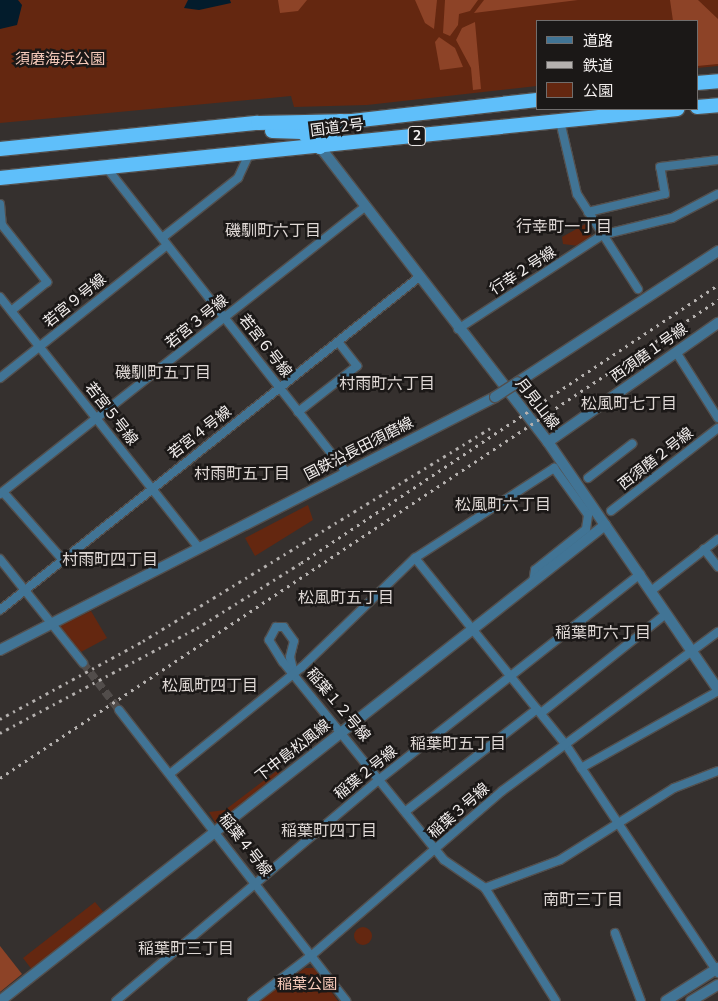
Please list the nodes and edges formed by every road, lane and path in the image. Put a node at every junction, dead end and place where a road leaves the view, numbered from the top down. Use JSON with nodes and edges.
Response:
{"nodes":[{"id":1,"x":718,"y":81,"type":"edge"},
{"id":2,"x":698,"y":84,"type":"edge"},
{"id":3,"x":536,"y":100,"type":"edge"},
{"id":4,"x":718,"y":104,"type":"edge"},
{"id":5,"x":698,"y":107,"type":"edge"},
{"id":6,"x":667,"y":110,"type":"edge"},
{"id":7,"x":340,"y":121,"type":"junction"},
{"id":8,"x":560,"y":121,"type":"junction"},
{"id":9,"x":140,"y":134,"type":"junction"},
{"id":10,"x":320,"y":147,"type":"junction"},
{"id":11,"x":0,"y":149,"type":"edge"},
{"id":12,"x":249,"y":154,"type":"junction"},
{"id":13,"x":718,"y":160,"type":"edge"},
{"id":14,"x":106,"y":167,"type":"junction"},
{"id":15,"x":0,"y":178,"type":"edge"},
{"id":16,"x":718,"y":194,"type":"edge"},
{"id":17,"x":0,"y":204,"type":"edge"},
{"id":18,"x":364,"y":208,"type":"junction"},
{"id":19,"x":588,"y":212,"type":"junction"},
{"id":20,"x":602,"y":235,"type":"junction"},
{"id":21,"x":162,"y":238,"type":"junction"},
{"id":22,"x":167,"y":245,"type":"junction"},
{"id":23,"x":718,"y":251,"type":"edge"},
{"id":24,"x":418,"y":278,"type":"junction"},
{"id":25,"x":638,"y":289,"type":"dead end"},
{"id":26,"x":0,"y":297,"type":"edge"},
{"id":27,"x":11,"y":311,"type":"junction"},
{"id":28,"x":226,"y":317,"type":"junction"},
{"id":29,"x":718,"y":323,"type":"edge"},
{"id":30,"x":458,"y":329,"type":"junction"},
{"id":31,"x":339,"y":343,"type":"junction"},
{"id":32,"x":40,"y":346,"type":"junction"},
{"id":33,"x":676,"y":352,"type":"junction"},
{"id":34,"x":0,"y":378,"type":"edge"},
{"id":35,"x":280,"y":388,"type":"junction"},
{"id":36,"x":298,"y":412,"type":"junction"},
{"id":37,"x":718,"y":418,"type":"edge"},
{"id":38,"x":98,"y":420,"type":"junction"},
{"id":39,"x":718,"y":428,"type":"edge"},
{"id":40,"x":548,"y":442,"type":"junction"},
{"id":41,"x":632,"y":444,"type":"dead end"},
{"id":42,"x":346,"y":472,"type":"junction"},
{"id":43,"x":588,"y":478,"type":"dead end"},
{"id":44,"x":152,"y":489,"type":"junction"},
{"id":45,"x":1,"y":493,"type":"edge"},
{"id":46,"x":611,"y":511,"type":"dead end"},
{"id":47,"x":605,"y":525,"type":"junction"},
{"id":48,"x":718,"y":539,"type":"edge"},
{"id":49,"x":199,"y":548,"type":"junction"},
{"id":50,"x":704,"y":550,"type":"junction"},
{"id":51,"x":415,"y":558,"type":"junction"},
{"id":52,"x":0,"y":559,"type":"edge"},
{"id":53,"x":63,"y":560,"type":"junction"},
{"id":54,"x":718,"y":567,"type":"edge"},
{"id":55,"x":640,"y":574,"type":"junction"},
{"id":56,"x":533,"y":582,"type":"junction"},
{"id":57,"x":25,"y":591,"type":"junction"},
{"id":58,"x":651,"y":591,"type":"junction"},
{"id":59,"x":0,"y":610,"type":"edge"},
{"id":60,"x":666,"y":614,"type":"junction"},
{"id":61,"x":50,"y":624,"type":"junction"},
{"id":62,"x":472,"y":630,"type":"junction"},
{"id":63,"x":718,"y":632,"type":"edge"},
{"id":64,"x":0,"y":650,"type":"edge"},
{"id":65,"x":692,"y":651,"type":"junction"},
{"id":66,"x":83,"y":663,"type":"tunnel mouth"},
{"id":67,"x":294,"y":674,"type":"junction"},
{"id":68,"x":509,"y":675,"type":"junction"},
{"id":69,"x":718,"y":690,"type":"edge"},
{"id":70,"x":119,"y":710,"type":"tunnel mouth"},
{"id":71,"x":539,"y":711,"type":"junction"},
{"id":72,"x":342,"y":732,"type":"junction"},
{"id":73,"x":566,"y":745,"type":"junction"},
{"id":74,"x":581,"y":768,"type":"junction"},
{"id":75,"x":718,"y":771,"type":"edge"},
{"id":76,"x":171,"y":773,"type":"junction"},
{"id":77,"x":381,"y":778,"type":"junction"},
{"id":78,"x":406,"y":812,"type":"junction"},
{"id":79,"x":616,"y":824,"type":"junction"},
{"id":80,"x":215,"y":830,"type":"junction"},
{"id":81,"x":435,"y":849,"type":"junction"},
{"id":82,"x":257,"y":882,"type":"junction"},
{"id":83,"x":485,"y":888,"type":"junction"},
{"id":84,"x":615,"y":933,"type":"dead end"},
{"id":85,"x":312,"y":955,"type":"junction"},
{"id":86,"x":717,"y":970,"type":"edge"},
{"id":87,"x":718,"y":985,"type":"edge"},
{"id":88,"x":0,"y":1001,"type":"edge"},
{"id":89,"x":116,"y":1001,"type":"edge"},
{"id":90,"x":252,"y":1001,"type":"edge"},
{"id":91,"x":346,"y":1001,"type":"edge"},
{"id":92,"x":556,"y":1001,"type":"edge"},
{"id":93,"x":640,"y":1001,"type":"edge"},
{"id":94,"x":666,"y":1001,"type":"edge"},
{"id":95,"x":691,"y":1001,"type":"edge"}],
"edges":[{"from":1,"to":2,"type":"highway"},
{"from":3,"to":7,"type":"highway","name":"国道2号","number":"2"},
{"from":4,"to":5,"type":"highway"},
{"from":6,"to":8,"type":"highway","name":"国道2号","number":"2"},
{"from":7,"to":9,"type":"highway","name":"国道2号","number":"2"},
{"from":7,"to":10,"type":"highway"},
{"from":8,"to":10,"type":"highway","name":"国道2号","number":"2"},
{"from":8,"to":19,"type":"street"},
{"from":9,"to":10,"type":"highway","number":"2"},
{"from":9,"to":11,"type":"highway","name":"国道2号","number":"2"},
{"from":10,"to":12,"type":"highway","name":"国道2号","number":"2"},
{"from":10,"to":18,"type":"street","name":"月見山線"},
{"from":12,"to":14,"type":"highway","name":"国道2号","number":"2"},
{"from":12,"to":21,"type":"street"},
{"from":13,"to":19,"type":"street"},
{"from":14,"to":15,"type":"highway","name":"国道2号","number":"2"},
{"from":14,"to":21,"type":"street","name":"若宮６号線"},
{"from":16,"to":20,"type":"street","name":"行幸２号線"},
{"from":17,"to":27,"type":"street"},
{"from":18,"to":24,"type":"street","name":"月見山線"},
{"from":18,"to":28,"type":"street","name":"若宮３号線"},
{"from":19,"to":20,"type":"street"},
{"from":20,"to":25,"type":"street"},
{"from":20,"to":30,"type":"street","name":"行幸２号線"},
{"from":21,"to":22,"type":"street","name":"若宮６号線"},
{"from":22,"to":28,"type":"street","name":"若宮６号線"},
{"from":22,"to":32,"type":"street","name":"若宮９号線"},
{"from":23,"to":42,"type":"street","name":"国鉄沿長田須磨線","bridge":true},
{"from":24,"to":30,"type":"street","name":"月見山線"},
{"from":24,"to":31,"type":"street","name":"若宮４号線"},
{"from":26,"to":27,"type":"street","name":"若宮５号線"},
{"from":27,"to":32,"type":"street","name":"若宮５号線"},
{"from":28,"to":35,"type":"street","name":"若宮６号線"},
{"from":28,"to":38,"type":"street","name":"若宮３号線"},
{"from":29,"to":33,"type":"street","name":"西須磨１号線"},
{"from":30,"to":40,"type":"street","name":"月見山線"},
{"from":31,"to":35,"type":"street","name":"若宮４号線"},
{"from":31,"to":36,"type":"street"},
{"from":32,"to":34,"type":"street","name":"若宮９号線"},
{"from":32,"to":38,"type":"street","name":"若宮５号線"},
{"from":33,"to":37,"type":"street"},
{"from":33,"to":40,"type":"street","name":"西須磨１号線"},
{"from":35,"to":36,"type":"street","name":"若宮６号線"},
{"from":35,"to":44,"type":"street","name":"若宮４号線"},
{"from":36,"to":42,"type":"street","name":"若宮６号線"},
{"from":38,"to":44,"type":"street","name":"若宮５号線"},
{"from":38,"to":45,"type":"street","name":"若宮３号線"},
{"from":39,"to":46,"type":"street","name":"西須磨２号線"},
{"from":40,"to":47,"type":"street","name":"月見山線"},
{"from":41,"to":43,"type":"street"},
{"from":42,"to":49,"type":"street","name":"国鉄沿長田須磨線"},
{"from":44,"to":49,"type":"street","name":"若宮５号線"},
{"from":44,"to":53,"type":"street","name":"若宮４号線"},
{"from":45,"to":53,"type":"street"},
{"from":47,"to":55,"type":"street","name":"月見山線"},
{"from":47,"to":56,"type":"street","name":"下中島松風線"},
{"from":48,"to":50,"type":"street"},
{"from":49,"to":61,"type":"street","name":"国鉄沿長田須磨線"},
{"from":50,"to":54,"type":"street"},
{"from":50,"to":58,"type":"street"},
{"from":51,"to":56,"type":"street"},
{"from":51,"to":62,"type":"street"},
{"from":51,"to":67,"type":"street"},
{"from":52,"to":57,"type":"street"},
{"from":53,"to":57,"type":"street","name":"若宮４号線"},
{"from":55,"to":58,"type":"street","name":"月見山線"},
{"from":55,"to":68,"type":"street","name":"稲葉２号線"},
{"from":56,"to":62,"type":"street","name":"下中島松風線"},
{"from":57,"to":59,"type":"street","name":"若宮４号線"},
{"from":57,"to":61,"type":"street"},
{"from":58,"to":60,"type":"street","name":"月見山線"},
{"from":60,"to":65,"type":"street","name":"月見山線"},
{"from":60,"to":71,"type":"street"},
{"from":61,"to":64,"type":"street","name":"国鉄沿長田須磨線"},
{"from":61,"to":66,"type":"street"},
{"from":62,"to":68,"type":"street"},
{"from":62,"to":72,"type":"street","name":"下中島松風線"},
{"from":63,"to":65,"type":"street","name":"稲葉３号線"},
{"from":65,"to":69,"type":"street","name":"月見山線"},
{"from":65,"to":73,"type":"street","name":"稲葉３号線"},
{"from":67,"to":67,"type":"street","name":"稲葉１２号線"},
{"from":67,"to":72,"type":"street","name":"稲葉１２号線"},
{"from":67,"to":76,"type":"street"},
{"from":68,"to":71,"type":"street"},
{"from":68,"to":77,"type":"street","name":"稲葉２号線"},
{"from":69,"to":74,"type":"street"},
{"from":70,"to":76,"type":"street","name":"稲葉４号線"},
{"from":71,"to":73,"type":"street"},
{"from":71,"to":78,"type":"street"},
{"from":72,"to":77,"type":"street","name":"稲葉１２号線"},
{"from":72,"to":80,"type":"street","name":"下中島松風線"},
{"from":73,"to":74,"type":"street"},
{"from":73,"to":81,"type":"street","name":"稲葉３号線"},
{"from":74,"to":79,"type":"street"},
{"from":75,"to":79,"type":"street"},
{"from":76,"to":80,"type":"street","name":"稲葉４号線"},
{"from":77,"to":78,"type":"street","name":"稲葉１２号線"},
{"from":77,"to":82,"type":"street","name":"稲葉２号線"},
{"from":78,"to":81,"type":"street","name":"稲葉１２号線"},
{"from":79,"to":83,"type":"street"},
{"from":79,"to":86,"type":"street"},
{"from":80,"to":82,"type":"street","name":"稲葉４号線"},
{"from":80,"to":88,"type":"street","name":"下中島松風線"},
{"from":81,"to":83,"type":"street","name":"稲葉１２号線"},
{"from":81,"to":85,"type":"street","name":"稲葉３号線"},
{"from":82,"to":85,"type":"street","name":"稲葉４号線"},
{"from":82,"to":89,"type":"street","name":"稲葉２号線"},
{"from":83,"to":92,"type":"street"},
{"from":84,"to":93,"type":"street"},
{"from":85,"to":90,"type":"street","name":"稲葉３号線"},
{"from":85,"to":91,"type":"street","name":"稲葉４号線"},
{"from":86,"to":94,"type":"street"},
{"from":87,"to":95,"type":"street"}]}
